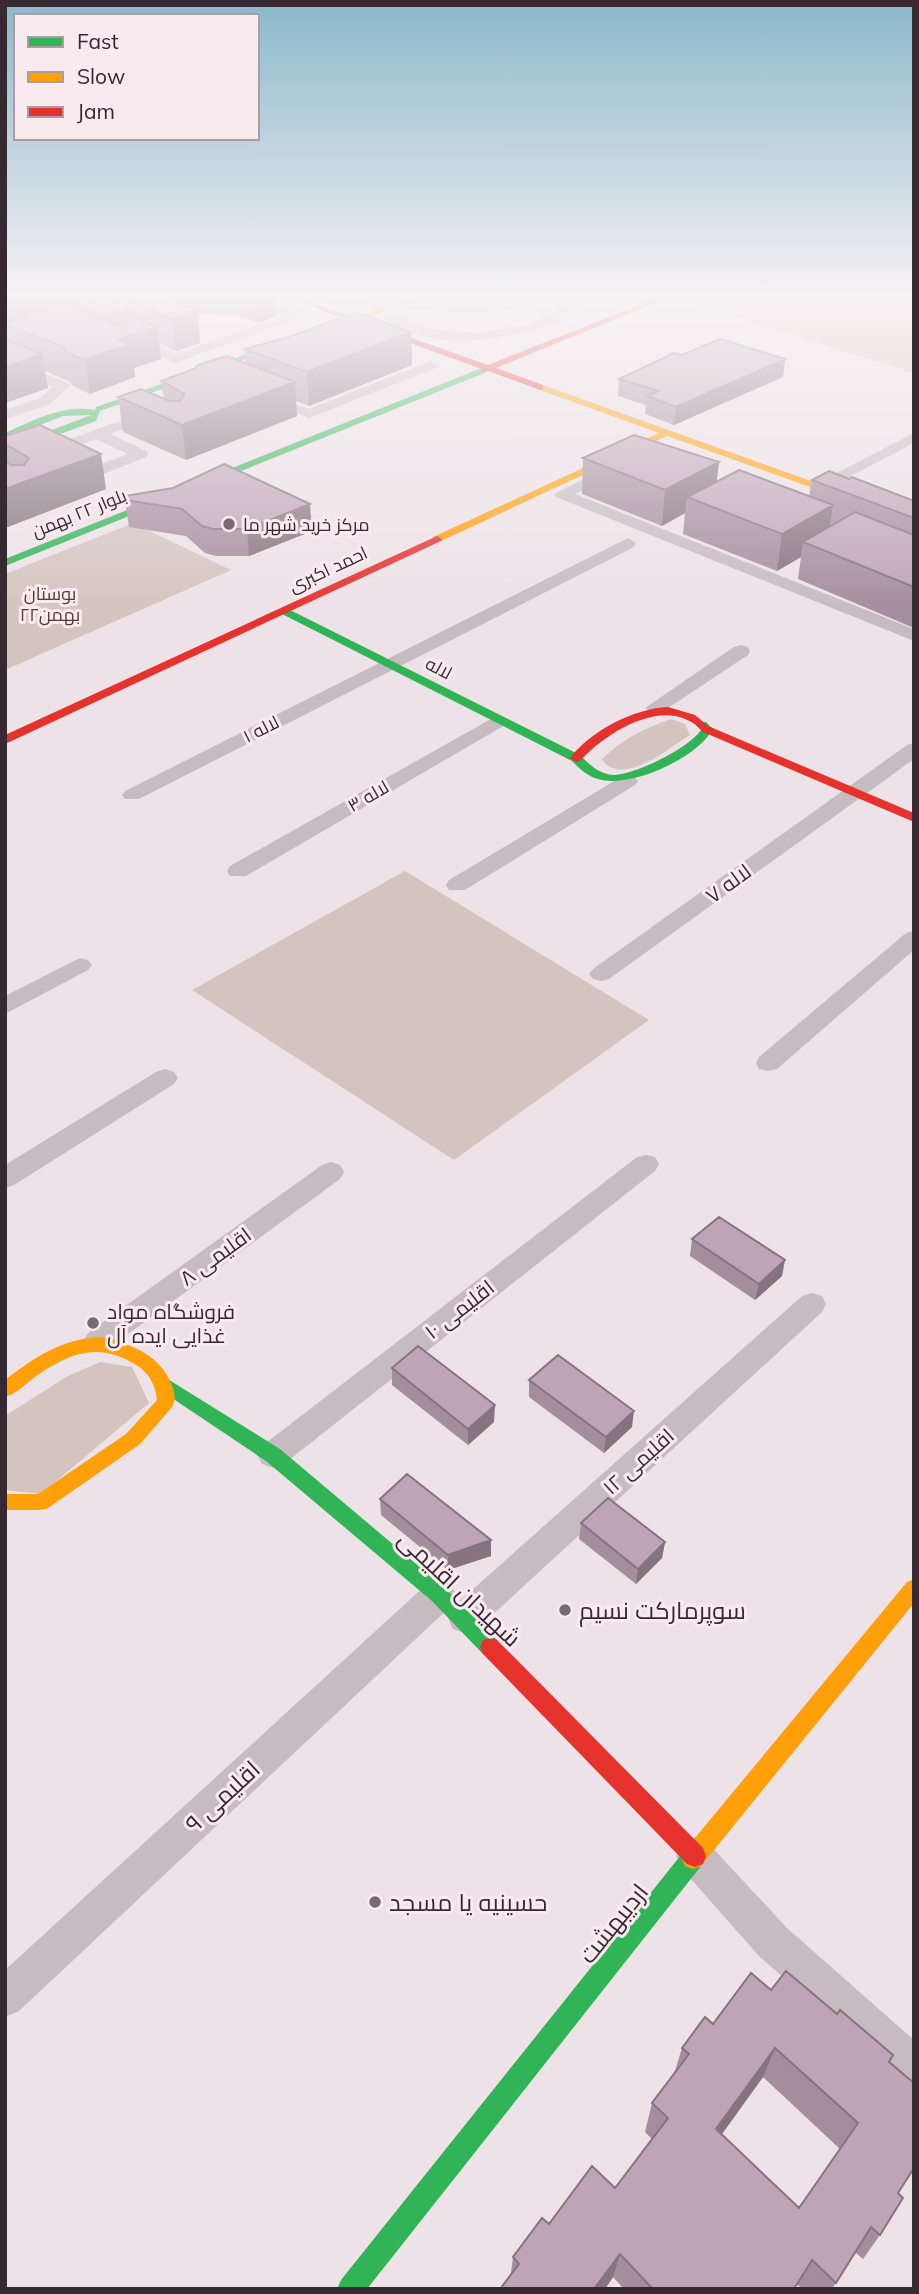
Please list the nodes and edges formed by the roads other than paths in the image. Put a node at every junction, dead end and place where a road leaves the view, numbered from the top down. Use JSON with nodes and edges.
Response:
{"nodes":[{"id":1,"x":45,"y":401,"type":"edge"},
{"id":2,"x":122,"y":401,"type":"edge"},
{"id":3,"x":275,"y":401,"type":"edge"},
{"id":4,"x":341,"y":401,"type":"edge"},
{"id":5,"x":391,"y":401,"type":"edge"},
{"id":6,"x":397,"y":401,"type":"edge"},
{"id":7,"x":582,"y":401,"type":"edge"},
{"id":8,"x":169,"y":406,"type":"edge"},
{"id":9,"x":94,"y":411,"type":"junction"},
{"id":10,"x":146,"y":415,"type":"junction"},
{"id":11,"x":5,"y":416,"type":"edge"},
{"id":12,"x":168,"y":425,"type":"edge"},
{"id":13,"x":26,"y":428,"type":"junction"},
{"id":14,"x":667,"y":432,"type":"junction"},
{"id":15,"x":97,"y":434,"type":"junction"},
{"id":16,"x":5,"y":436,"type":"edge"},
{"id":17,"x":914,"y":437,"type":"edge"},
{"id":18,"x":5,"y":443,"type":"edge"},
{"id":19,"x":52,"y":445,"type":"junction"},
{"id":20,"x":639,"y":455,"type":"junction"},
{"id":21,"x":28,"y":459,"type":"edge"},
{"id":22,"x":818,"y":486,"type":"junction"},
{"id":23,"x":687,"y":522,"type":"dead end"},
{"id":24,"x":914,"y":522,"type":"edge"},
{"id":25,"x":663,"y":535,"type":"junction"},
{"id":26,"x":628,"y":543,"type":"dead end"},
{"id":27,"x":5,"y":550,"type":"edge"},
{"id":28,"x":5,"y":563,"type":"edge"},
{"id":29,"x":800,"y":567,"type":"dead end"},
{"id":30,"x":778,"y":581,"type":"junction"},
{"id":31,"x":284,"y":611,"type":"junction"},
{"id":32,"x":913,"y":634,"type":"edge"},
{"id":33,"x":741,"y":651,"type":"dead end"},
{"id":34,"x":389,"y":663,"type":"junction"},
{"id":35,"x":655,"y":708,"type":"junction"},
{"id":36,"x":498,"y":721,"type":"junction"},
{"id":37,"x":707,"y":729,"type":"junction"},
{"id":38,"x":5,"y":740,"type":"edge"},
{"id":39,"x":914,"y":748,"type":"edge"},
{"id":40,"x":576,"y":758,"type":"junction"},
{"id":41,"x":628,"y":781,"type":"junction"},
{"id":42,"x":854,"y":791,"type":"junction"},
{"id":43,"x":132,"y":795,"type":"dead end"},
{"id":44,"x":914,"y":818,"type":"edge"},
{"id":45,"x":238,"y":871,"type":"dead end"},
{"id":46,"x":457,"y":885,"type":"dead end"},
{"id":47,"x":914,"y":938,"type":"edge"},
{"id":48,"x":80,"y":965,"type":"dead end"},
{"id":49,"x":601,"y":974,"type":"dead end"},
{"id":50,"x":5,"y":1006,"type":"edge"},
{"id":51,"x":768,"y":1063,"type":"dead end"},
{"id":52,"x":165,"y":1078,"type":"dead end"},
{"id":53,"x":646,"y":1164,"type":"dead end"},
{"id":54,"x":331,"y":1172,"type":"dead end"},
{"id":55,"x":5,"y":1178,"type":"edge"},
{"id":56,"x":812,"y":1304,"type":"dead end"},
{"id":57,"x":99,"y":1340,"type":"junction"},
{"id":58,"x":166,"y":1385,"type":"junction"},
{"id":59,"x":5,"y":1390,"type":"edge"},
{"id":60,"x":273,"y":1455,"type":"junction"},
{"id":61,"x":5,"y":1502,"type":"edge"},
{"id":62,"x":41,"y":1502,"type":"junction"},
{"id":63,"x":14,"y":1522,"type":"dead end"},
{"id":64,"x":914,"y":1588,"type":"edge"},
{"id":65,"x":452,"y":1607,"type":"junction"},
{"id":66,"x":695,"y":1856,"type":"junction"},
{"id":67,"x":5,"y":1997,"type":"edge"},
{"id":68,"x":914,"y":2067,"type":"edge"},
{"id":69,"x":356,"y":2286,"type":"edge"}],
"edges":[{"from":1,"to":11,"type":"street"},
{"from":2,"to":9,"type":"street"},
{"from":3,"to":4,"type":"street"},
{"from":5,"to":27,"type":"street","name":"بلوار ۲۲ بهمن"},
{"from":6,"to":28,"type":"street","name":"بلوار ۲۲ بهمن"},
{"from":7,"to":14,"type":"street"},
{"from":8,"to":10,"type":"street"},
{"from":9,"to":13,"type":"street"},
{"from":9,"to":19,"type":"street"},
{"from":10,"to":12,"type":"street"},
{"from":10,"to":15,"type":"street"},
{"from":11,"to":13,"type":"street"},
{"from":13,"to":16,"type":"street"},
{"from":14,"to":20,"type":"street","name":"احمد اکبری"},
{"from":14,"to":22,"type":"street"},
{"from":15,"to":19,"type":"street"},
{"from":15,"to":19,"type":"street"},
{"from":17,"to":22,"type":"street"},
{"from":18,"to":19,"type":"street"},
{"from":19,"to":21,"type":"street"},
{"from":20,"to":25,"type":"street"},
{"from":20,"to":31,"type":"street","name":"احمد اکبری"},
{"from":22,"to":24,"type":"street"},
{"from":23,"to":25,"type":"street"},
{"from":25,"to":30,"type":"street"},
{"from":26,"to":34,"type":"street","name":"لاله ۱"},
{"from":29,"to":30,"type":"street"},
{"from":30,"to":32,"type":"street"},
{"from":31,"to":34,"type":"street","name":"لاله"},
{"from":31,"to":38,"type":"street","name":"احمد اکبری"},
{"from":33,"to":35,"type":"street"},
{"from":34,"to":36,"type":"street","name":"لاله"},
{"from":34,"to":43,"type":"street","name":"لاله ۱"},
{"from":35,"to":37,"type":"street"},
{"from":35,"to":40,"type":"street"},
{"from":36,"to":40,"type":"street","name":"لاله"},
{"from":36,"to":45,"type":"street","name":"لاله ۳"},
{"from":37,"to":41,"type":"street"},
{"from":37,"to":42,"type":"street"},
{"from":39,"to":42,"type":"street","name":"لاله ۷"},
{"from":40,"to":41,"type":"street","name":"لاله"},
{"from":41,"to":46,"type":"street"},
{"from":42,"to":44,"type":"street"},
{"from":42,"to":49,"type":"street","name":"لاله ۷"},
{"from":47,"to":51,"type":"street"},
{"from":48,"to":50,"type":"street"},
{"from":52,"to":55,"type":"street"},
{"from":53,"to":60,"type":"street","name":"اقلیمی ۱۰"},
{"from":54,"to":57,"type":"street","name":"اقلیمی ۸"},
{"from":56,"to":65,"type":"street","name":"اقلیمی ۱۲"},
{"from":57,"to":58,"type":"street","name":"شهیدان اقلیمی"},
{"from":57,"to":59,"type":"street"},
{"from":58,"to":60,"type":"street","name":"شهیدان اقلیمی"},
{"from":58,"to":62,"type":"street"},
{"from":60,"to":65,"type":"street","name":"شهیدان اقلیمی"},
{"from":61,"to":62,"type":"street"},
{"from":62,"to":63,"type":"street"},
{"from":64,"to":66,"type":"street","name":"اردیبهشت"},
{"from":65,"to":66,"type":"street","name":"شهیدان اقلیمی"},
{"from":65,"to":67,"type":"street","name":"اقلیمی ۹"},
{"from":66,"to":68,"type":"street"},
{"from":66,"to":69,"type":"street","name":"اردیبهشت"}]}
